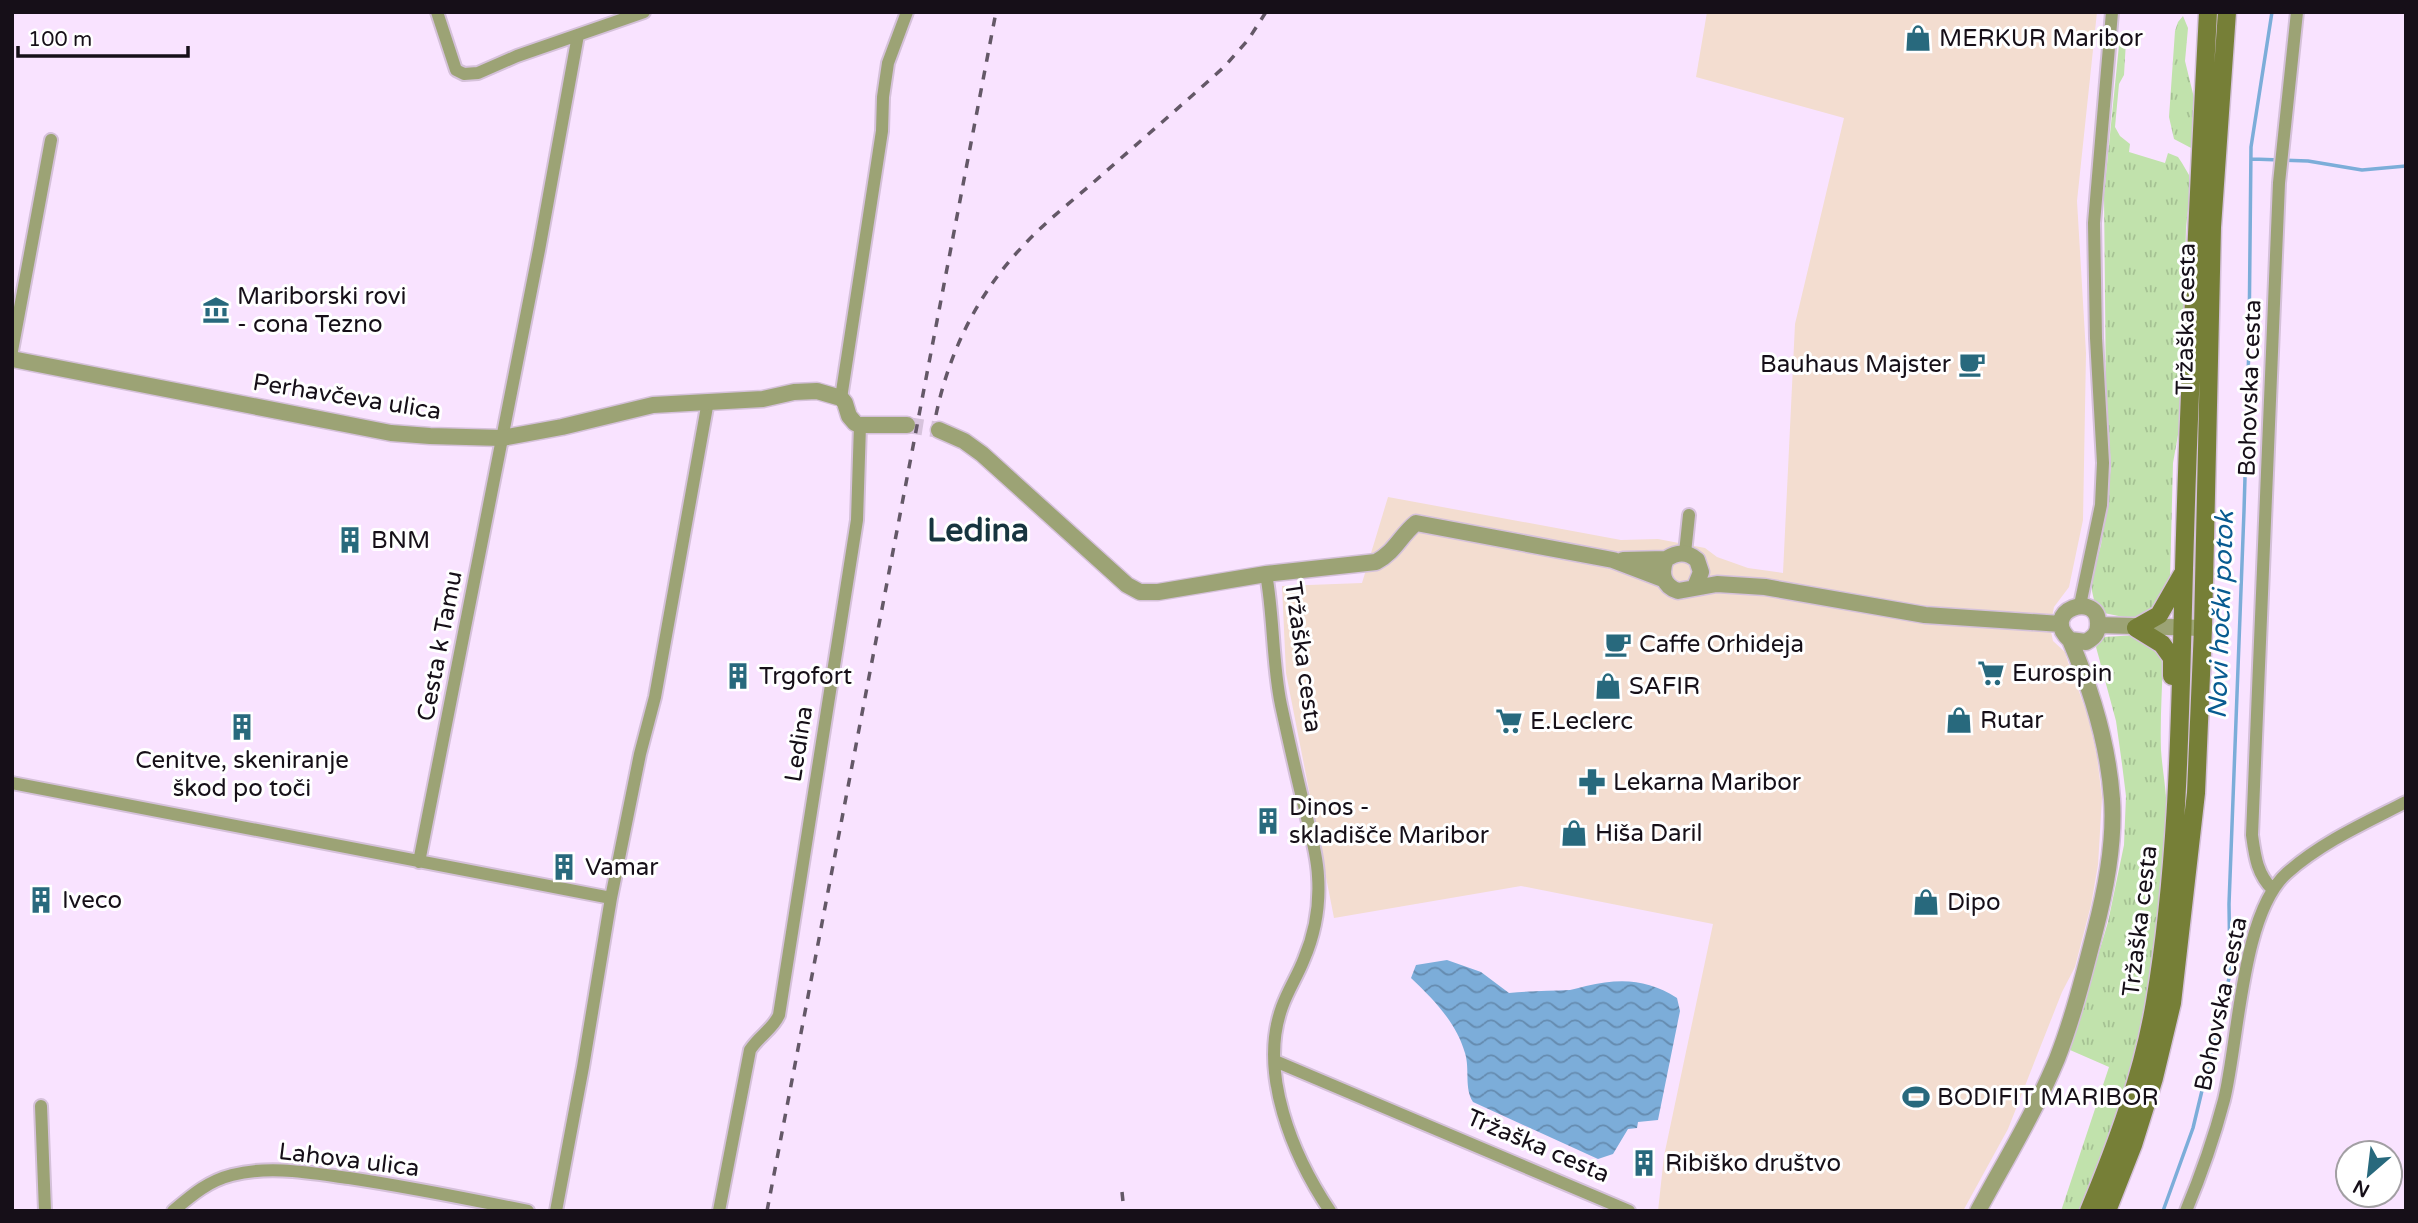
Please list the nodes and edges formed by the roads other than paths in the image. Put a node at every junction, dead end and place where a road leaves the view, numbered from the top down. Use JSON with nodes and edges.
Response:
{"nodes":[{"id":1,"x":437,"y":12,"type":"edge"},
{"id":2,"x":644,"y":12,"type":"edge"},
{"id":3,"x":906,"y":12,"type":"edge"},
{"id":4,"x":2112,"y":12,"type":"edge"},
{"id":5,"x":2208,"y":12,"type":"edge"},
{"id":6,"x":2227,"y":12,"type":"edge"},
{"id":7,"x":2297,"y":12,"type":"edge"},
{"id":8,"x":578,"y":35,"type":"junction"},
{"id":9,"x":51,"y":139,"type":"dead end"},
{"id":10,"x":12,"y":351,"type":"edge"},
{"id":11,"x":12,"y":359,"type":"edge"},
{"id":12,"x":841,"y":398,"type":"junction"},
{"id":13,"x":708,"y":401,"type":"junction"},
{"id":14,"x":860,"y":425,"type":"junction"},
{"id":15,"x":906,"y":425,"type":"tunnel mouth"},
{"id":16,"x":939,"y":430,"type":"tunnel mouth"},
{"id":17,"x":502,"y":438,"type":"junction"},
{"id":18,"x":1689,"y":514,"type":"dead end"},
{"id":19,"x":1685,"y":553,"type":"junction"},
{"id":20,"x":1613,"y":559,"type":"junction"},
{"id":21,"x":1666,"y":559,"type":"junction"},
{"id":22,"x":1700,"y":566,"type":"junction"},
{"id":23,"x":2184,"y":572,"type":"junction"},
{"id":24,"x":1266,"y":574,"type":"junction"},
{"id":25,"x":1664,"y":579,"type":"junction"},
{"id":26,"x":1695,"y":587,"type":"junction"},
{"id":27,"x":1765,"y":587,"type":"junction"},
{"id":28,"x":2080,"y":605,"type":"junction"},
{"id":29,"x":2061,"y":624,"type":"junction"},
{"id":30,"x":2136,"y":628,"type":"junction"},
{"id":31,"x":2182,"y":628,"type":"junction"},
{"id":32,"x":2203,"y":628,"type":"junction"},
{"id":33,"x":2094,"y":632,"type":"junction"},
{"id":34,"x":2070,"y":640,"type":"junction"},
{"id":35,"x":2092,"y":696,"type":"junction"},
{"id":36,"x":2180,"y":719,"type":"junction"},
{"id":37,"x":12,"y":783,"type":"edge"},
{"id":38,"x":2406,"y":802,"type":"edge"},
{"id":39,"x":419,"y":862,"type":"junction"},
{"id":40,"x":2273,"y":890,"type":"junction"},
{"id":41,"x":611,"y":898,"type":"junction"},
{"id":42,"x":1275,"y":1062,"type":"junction"},
{"id":43,"x":41,"y":1106,"type":"dead end"},
{"id":44,"x":45,"y":1211,"type":"edge"},
{"id":45,"x":173,"y":1211,"type":"edge"},
{"id":46,"x":528,"y":1211,"type":"edge"},
{"id":47,"x":556,"y":1211,"type":"edge"},
{"id":48,"x":719,"y":1211,"type":"edge"},
{"id":49,"x":1330,"y":1211,"type":"edge"},
{"id":50,"x":1629,"y":1211,"type":"edge"},
{"id":51,"x":1978,"y":1211,"type":"edge"},
{"id":52,"x":2089,"y":1211,"type":"edge"},
{"id":53,"x":2107,"y":1211,"type":"edge"},
{"id":54,"x":2186,"y":1211,"type":"edge"}],
"edges":[{"from":1,"to":8,"type":"street"},
{"from":2,"to":8,"type":"street"},
{"from":3,"to":12,"type":"street"},
{"from":4,"to":28,"type":"street"},
{"from":5,"to":23,"type":"main road","name":"Tržaška cesta"},
{"from":6,"to":32,"type":"main road","name":"Tržaška cesta"},
{"from":7,"to":40,"type":"street","name":"Bohovska cesta"},
{"from":8,"to":17,"type":"street","name":"Cesta k Tamu"},
{"from":9,"to":10,"type":"street"},
{"from":11,"to":17,"type":"street","name":"Perhavčeva ulica"},
{"from":12,"to":13,"type":"street","name":"Perhavčeva ulica"},
{"from":12,"to":14,"type":"street"},
{"from":13,"to":17,"type":"street","name":"Perhavčeva ulica"},
{"from":13,"to":41,"type":"street"},
{"from":14,"to":15,"type":"street"},
{"from":14,"to":48,"type":"street","name":"Ledina"},
{"from":16,"to":24,"type":"street"},
{"from":17,"to":39,"type":"street","name":"Cesta k Tamu"},
{"from":18,"to":19,"type":"street"},
{"from":19,"to":21,"type":"street"},
{"from":19,"to":22,"type":"street"},
{"from":20,"to":21,"type":"street"},
{"from":20,"to":24,"type":"street","name":"Tržaška cesta"},
{"from":20,"to":25,"type":"street"},
{"from":21,"to":25,"type":"street"},
{"from":22,"to":26,"type":"street"},
{"from":22,"to":27,"type":"street"},
{"from":23,"to":30,"type":"main road"},
{"from":23,"to":31,"type":"main road","name":"Tržaška cesta"},
{"from":24,"to":42,"type":"street","name":"Tržaška cesta"},
{"from":25,"to":26,"type":"street"},
{"from":26,"to":27,"type":"street"},
{"from":27,"to":29,"type":"street"},
{"from":28,"to":29,"type":"street"},
{"from":28,"to":33,"type":"street"},
{"from":29,"to":34,"type":"street"},
{"from":30,"to":31,"type":"street"},
{"from":30,"to":33,"type":"street"},
{"from":30,"to":36,"type":"main road"},
{"from":31,"to":32,"type":"street"},
{"from":31,"to":36,"type":"main road","name":"Tržaška cesta"},
{"from":32,"to":53,"type":"main road","name":"Tržaška cesta"},
{"from":33,"to":34,"type":"street"},
{"from":33,"to":35,"type":"street"},
{"from":34,"to":35,"type":"street"},
{"from":35,"to":51,"type":"street","name":"Tržaška cesta"},
{"from":36,"to":52,"type":"main road","name":"Tržaška cesta"},
{"from":37,"to":39,"type":"street"},
{"from":38,"to":40,"type":"street"},
{"from":39,"to":41,"type":"street"},
{"from":40,"to":54,"type":"street","name":"Bohovska cesta"},
{"from":41,"to":47,"type":"street"},
{"from":42,"to":49,"type":"street","name":"Tržaška cesta"},
{"from":42,"to":50,"type":"street","name":"Tržaška cesta"},
{"from":43,"to":44,"type":"street"},
{"from":45,"to":46,"type":"street","name":"Lahova ulica"}]}
